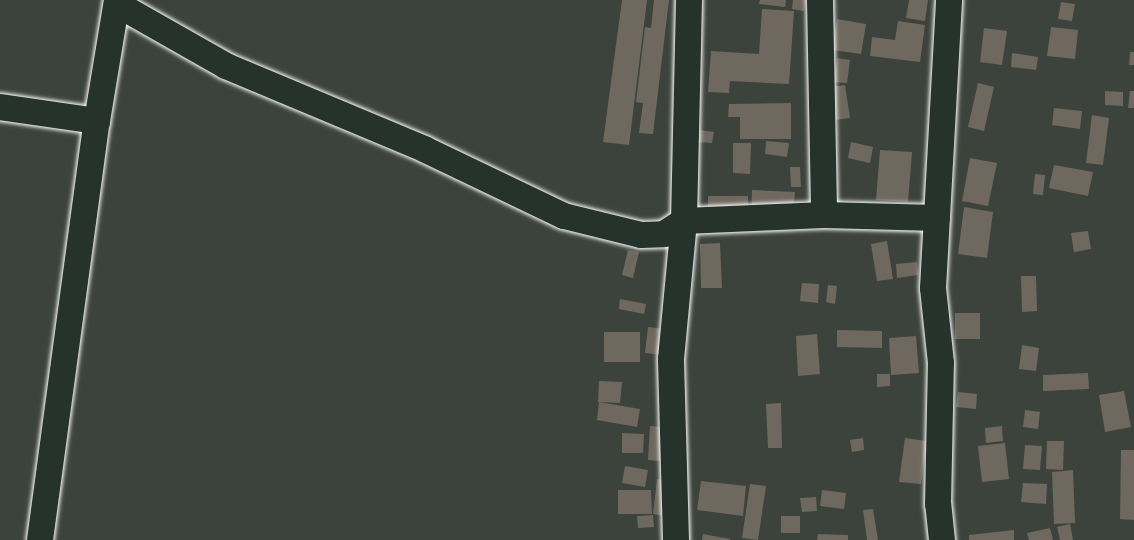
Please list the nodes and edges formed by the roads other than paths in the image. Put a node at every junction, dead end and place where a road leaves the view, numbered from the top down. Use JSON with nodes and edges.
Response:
{"nodes":[{"id":1,"x":689,"y":0,"type":"edge"},
{"id":2,"x":820,"y":0,"type":"edge"},
{"id":3,"x":949,"y":0,"type":"edge"},
{"id":4,"x":117,"y":2,"type":"edge"},
{"id":5,"x":0,"y":107,"type":"edge"},
{"id":6,"x":97,"y":121,"type":"junction"},
{"id":7,"x":824,"y":215,"type":"junction"},
{"id":8,"x":937,"y":218,"type":"junction"},
{"id":9,"x":684,"y":222,"type":"junction"},
{"id":10,"x":40,"y":540,"type":"edge"},
{"id":11,"x":676,"y":540,"type":"edge"},
{"id":12,"x":942,"y":540,"type":"edge"}],
"edges":[{"from":1,"to":9,"type":"street"},
{"from":2,"to":7,"type":"street"},
{"from":3,"to":8,"type":"street"},
{"from":4,"to":6,"type":"street"},
{"from":4,"to":9,"type":"street"},
{"from":5,"to":6,"type":"street"},
{"from":6,"to":10,"type":"street"},
{"from":7,"to":8,"type":"street"},
{"from":7,"to":9,"type":"street"},
{"from":8,"to":12,"type":"street"},
{"from":9,"to":11,"type":"street"}]}
